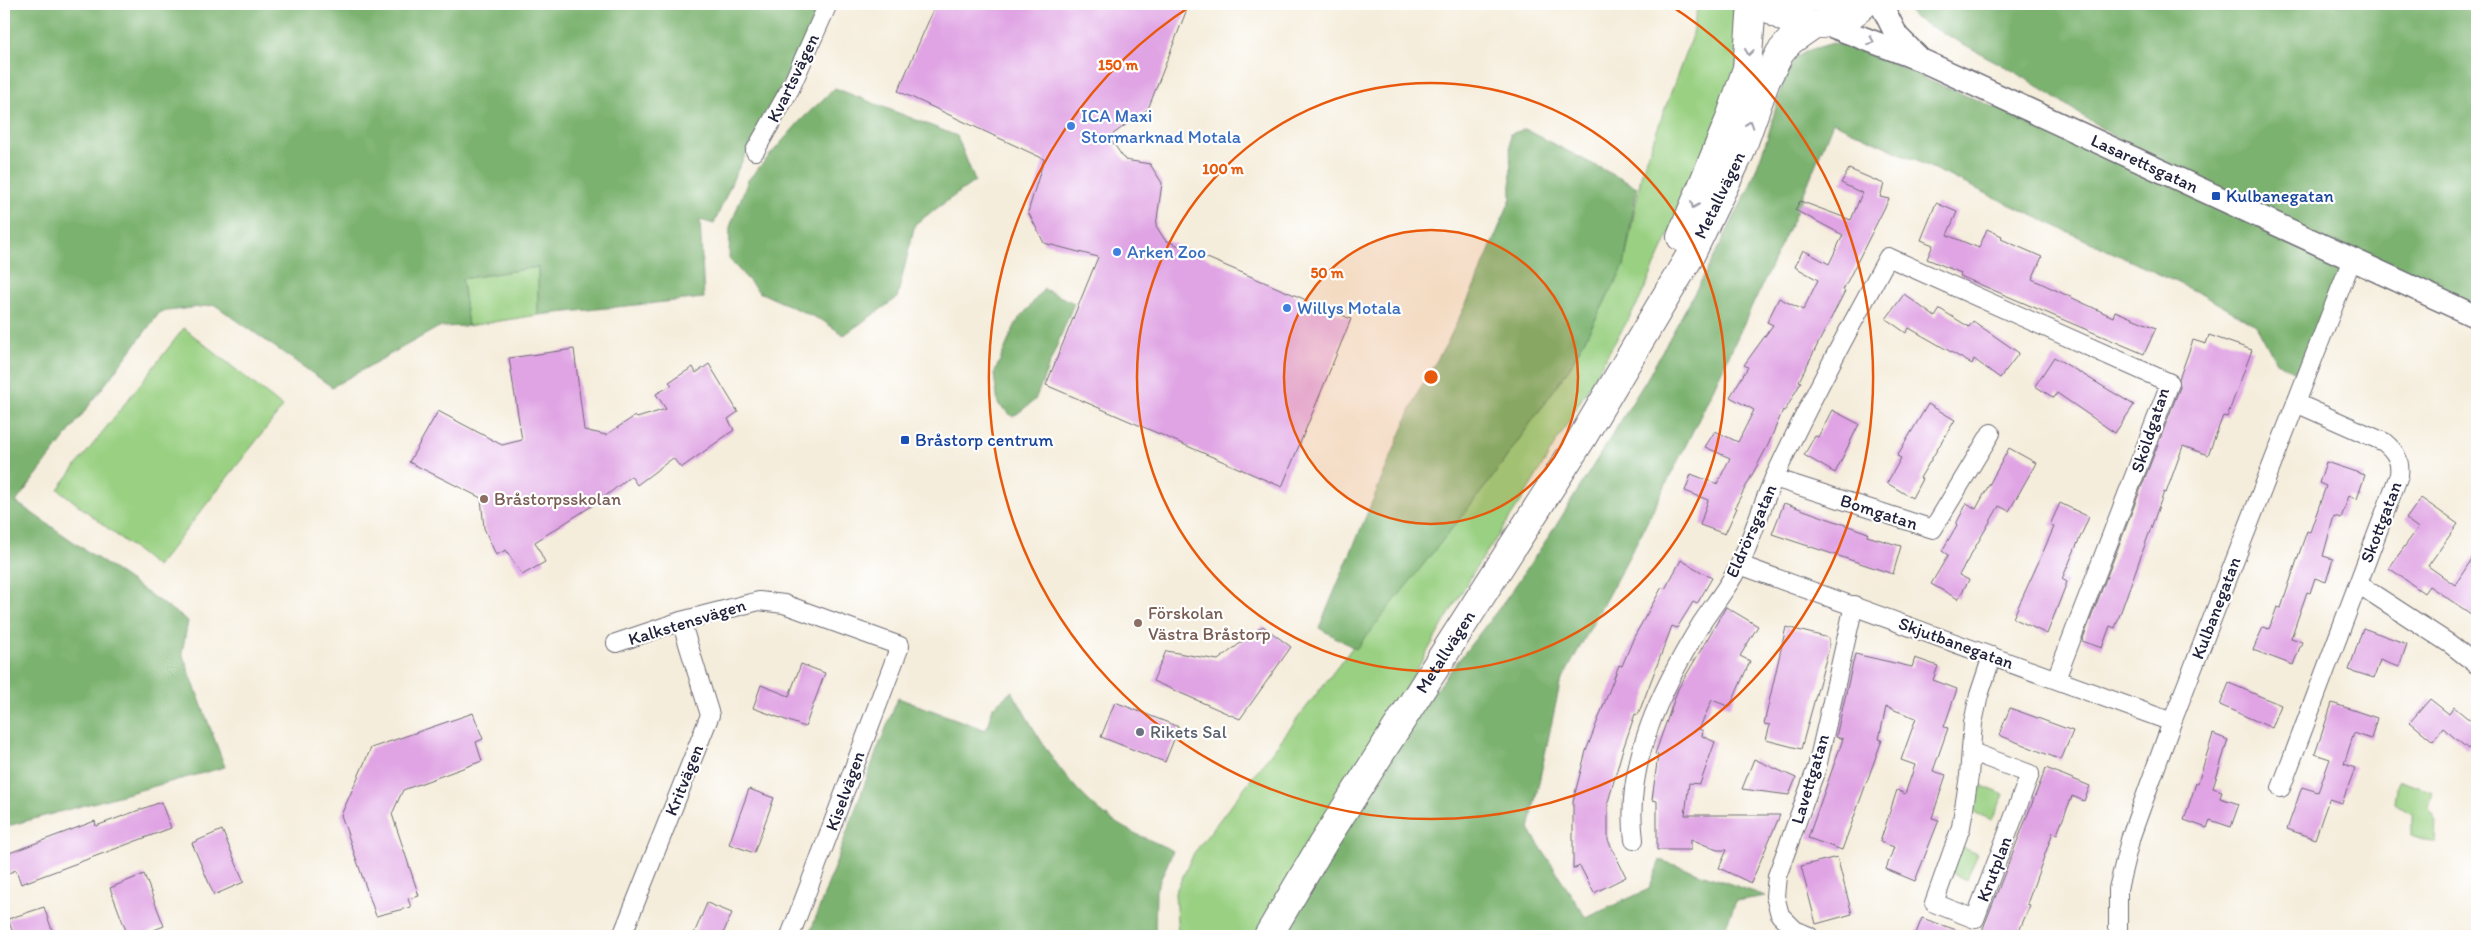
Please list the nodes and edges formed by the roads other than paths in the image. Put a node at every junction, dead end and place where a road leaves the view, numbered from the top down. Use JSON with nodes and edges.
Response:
{"nodes":[{"id":1,"x":828,"y":4,"type":"edge"},
{"id":2,"x":1752,"y":4,"type":"edge"},
{"id":3,"x":1765,"y":4,"type":"edge"},
{"id":4,"x":1864,"y":4,"type":"edge"},
{"id":5,"x":1881,"y":4,"type":"edge"},
{"id":6,"x":1819,"y":24,"type":"junction"},
{"id":7,"x":1921,"y":60,"type":"junction"},
{"id":8,"x":755,"y":151,"type":"dead end"},
{"id":9,"x":1888,"y":257,"type":"joint"},
{"id":10,"x":2352,"y":259,"type":"junction"},
{"id":11,"x":2477,"y":317,"type":"edge"},
{"id":12,"x":1622,"y":368,"type":"junction"},
{"id":13,"x":2296,"y":403,"type":"junction"},
{"id":14,"x":1991,"y":433,"type":"dead end"},
{"id":15,"x":1774,"y":478,"type":"junction"},
{"id":16,"x":1740,"y":565,"type":"junction"},
{"id":17,"x":2358,"y":584,"type":"junction"},
{"id":18,"x":1854,"y":605,"type":"junction"},
{"id":19,"x":681,"y":621,"type":"junction"},
{"id":20,"x":616,"y":643,"type":"dead end"},
{"id":21,"x":900,"y":646,"type":"joint"},
{"id":22,"x":1992,"y":656,"type":"junction"},
{"id":23,"x":2477,"y":665,"type":"edge"},
{"id":24,"x":2056,"y":679,"type":"junction"},
{"id":25,"x":2172,"y":722,"type":"junction"},
{"id":26,"x":1972,"y":752,"type":"junction"},
{"id":27,"x":2281,"y":788,"type":"dead end"},
{"id":28,"x":1634,"y":840,"type":"dead end"},
{"id":29,"x":622,"y":936,"type":"edge"},
{"id":30,"x":790,"y":936,"type":"edge"},
{"id":31,"x":1268,"y":936,"type":"edge"},
{"id":32,"x":1809,"y":936,"type":"edge"},
{"id":33,"x":2118,"y":936,"type":"edge"}],
"edges":[{"from":1,"to":8,"type":"street","name":"Kvartsvägen"},
{"from":2,"to":12,"type":"main road","name":"Metallvägen","one_way":true},
{"from":3,"to":6,"type":"main road"},
{"from":4,"to":6,"type":"main road","name":"Metallvägen"},
{"from":5,"to":7,"type":"street","name":"Lasarettsgatan"},
{"from":6,"to":7,"type":"street","name":"Lasarettsgatan","one_way":true},
{"from":12,"to":6,"type":"main road","name":"Metallvägen","one_way":true},
{"from":7,"to":10,"type":"street","name":"Lasarettsgatan"},
{"from":9,"to":15,"type":"street","name":"Eldrörsgatan"},
{"from":9,"to":24,"type":"street","name":"Sköldgatan"},
{"from":10,"to":11,"type":"street","name":"Lasarettsgatan"},
{"from":10,"to":13,"type":"street","name":"Kulbanegatan"},
{"from":12,"to":31,"type":"main road","name":"Metallvägen"},
{"from":13,"to":17,"type":"street","name":"Skottgatan"},
{"from":13,"to":25,"type":"street","name":"Kulbanegatan"},
{"from":14,"to":15,"type":"street","name":"Bomgatan"},
{"from":15,"to":16,"type":"street","name":"Eldrörsgatan"},
{"from":16,"to":18,"type":"street","name":"Skjutbanegatan"},
{"from":16,"to":28,"type":"street","name":"Eldrörsgatan"},
{"from":17,"to":23,"type":"street","name":"Skottgatan"},
{"from":17,"to":27,"type":"street","name":"Skottgatan"},
{"from":18,"to":22,"type":"street","name":"Skjutbanegatan"},
{"from":18,"to":32,"type":"street","name":"Lavettgatan"},
{"from":19,"to":20,"type":"street","name":"Kalkstensvägen"},
{"from":19,"to":21,"type":"street","name":"Kalkstensvägen"},
{"from":19,"to":29,"type":"street","name":"Kritvägen"},
{"from":21,"to":30,"type":"street","name":"Kiselvägen"},
{"from":22,"to":24,"type":"street","name":"Skjutbanegatan"},
{"from":22,"to":26,"type":"street","name":"Krutplan"},
{"from":24,"to":25,"type":"street","name":"Skjutbanegatan"},
{"from":25,"to":33,"type":"street","name":"Kulbanegatan"},
{"from":26,"to":26,"type":"street","name":"Krutplan"}]}
